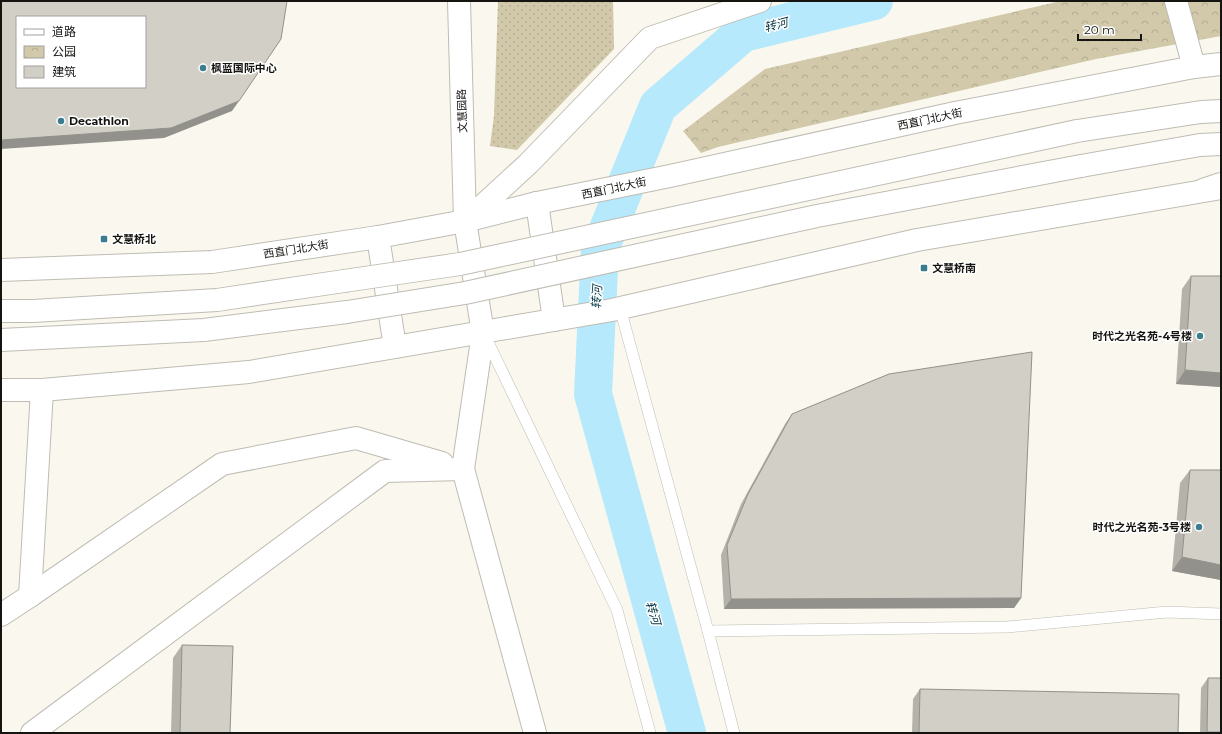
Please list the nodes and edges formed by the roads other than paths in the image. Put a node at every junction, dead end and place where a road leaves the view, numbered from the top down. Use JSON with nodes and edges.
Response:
{"nodes":[{"id":1,"x":459,"y":1,"type":"edge"},
{"id":2,"x":760,"y":1,"type":"edge"},
{"id":3,"x":1176,"y":1,"type":"edge"},
{"id":4,"x":1189,"y":1,"type":"edge"},
{"id":5,"x":1221,"y":64,"type":"edge"},
{"id":6,"x":1194,"y":67,"type":"junction"},
{"id":7,"x":1221,"y":111,"type":"edge"},
{"id":8,"x":1221,"y":144,"type":"edge"},
{"id":9,"x":1215,"y":187,"type":"edge"},
{"id":10,"x":547,"y":201,"type":"junction"},
{"id":11,"x":465,"y":221,"type":"junction"},
{"id":12,"x":378,"y":237,"type":"junction"},
{"id":13,"x":1,"y":270,"type":"edge"},
{"id":14,"x":616,"y":309,"type":"junction"},
{"id":15,"x":1,"y":312,"type":"edge"},
{"id":16,"x":549,"y":320,"type":"junction"},
{"id":17,"x":483,"y":333,"type":"junction"},
{"id":18,"x":1,"y":340,"type":"edge"},
{"id":19,"x":395,"y":347,"type":"junction"},
{"id":20,"x":1,"y":390,"type":"edge"},
{"id":21,"x":42,"y":390,"type":"junction"},
{"id":22,"x":463,"y":469,"type":"junction"},
{"id":23,"x":30,"y":596,"type":"junction"},
{"id":24,"x":1221,"y":614,"type":"edge"},
{"id":25,"x":1,"y":615,"type":"edge"},
{"id":26,"x":708,"y":630,"type":"junction"},
{"id":27,"x":32,"y":733,"type":"edge"},
{"id":28,"x":536,"y":733,"type":"edge"},
{"id":29,"x":650,"y":733,"type":"edge"},
{"id":30,"x":734,"y":733,"type":"edge"}],
"edges":[{"from":1,"to":11,"type":"main road","name":"文慧园路"},
{"from":2,"to":11,"type":"main road"},
{"from":3,"to":6,"type":"main road"},
{"from":4,"to":6,"type":"main road"},
{"from":5,"to":6,"type":"main road","name":"西直门北大街"},
{"from":6,"to":10,"type":"main road","name":"西直门北大街"},
{"from":7,"to":15,"type":"main road","bridge":true},
{"from":8,"to":18,"type":"main road","bridge":true},
{"from":9,"to":14,"type":"main road"},
{"from":10,"to":11,"type":"main road","name":"西直门北大街"},
{"from":10,"to":16,"type":"main road"},
{"from":11,"to":12,"type":"main road","name":"西直门北大街"},
{"from":11,"to":17,"type":"main road","name":"文慧园路"},
{"from":12,"to":13,"type":"main road","name":"西直门北大街"},
{"from":12,"to":19,"type":"main road"},
{"from":14,"to":16,"type":"main road"},
{"from":14,"to":26,"type":"lane"},
{"from":16,"to":17,"type":"main road"},
{"from":17,"to":19,"type":"main road"},
{"from":17,"to":22,"type":"main road","name":"文慧园路"},
{"from":17,"to":29,"type":"lane"},
{"from":19,"to":21,"type":"main road"},
{"from":20,"to":21,"type":"main road"},
{"from":21,"to":23,"type":"main road"},
{"from":22,"to":23,"type":"main road"},
{"from":22,"to":27,"type":"main road"},
{"from":22,"to":28,"type":"main road"},
{"from":23,"to":25,"type":"main road"},
{"from":24,"to":26,"type":"lane"},
{"from":26,"to":30,"type":"lane"}]}
